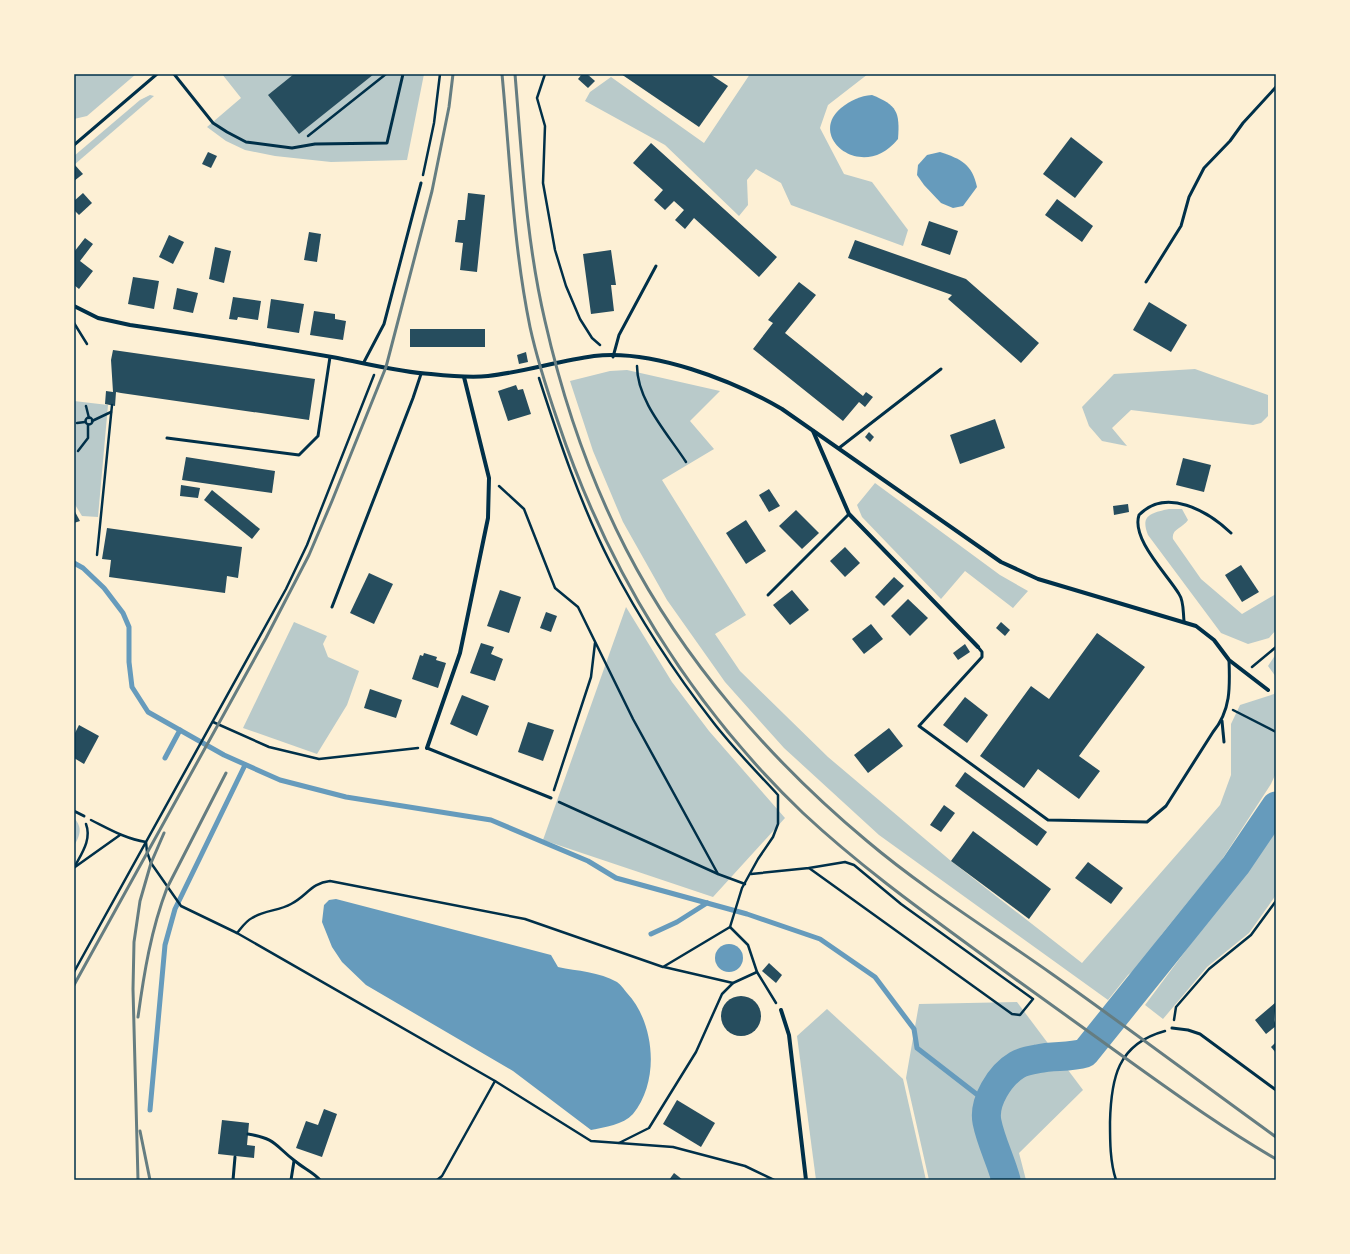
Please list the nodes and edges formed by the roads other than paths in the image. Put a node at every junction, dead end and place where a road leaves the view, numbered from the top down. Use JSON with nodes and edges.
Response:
{"nodes":[{"id":1,"x":157,"y":74,"type":"edge"},
{"id":2,"x":174,"y":74,"type":"edge"},
{"id":3,"x":403,"y":74,"type":"edge"},
{"id":4,"x":1276,"y":87,"type":"edge"},
{"id":5,"x":74,"y":145,"type":"edge"},
{"id":6,"x":421,"y":183,"type":"road end"},
{"id":7,"x":656,"y":266,"type":"dead end"},
{"id":8,"x":1146,"y":282,"type":"dead end"},
{"id":9,"x":74,"y":308,"type":"edge"},
{"id":10,"x":330,"y":357,"type":"junction"},
{"id":11,"x":612,"y":357,"type":"junction"},
{"id":12,"x":364,"y":362,"type":"junction"},
{"id":13,"x":941,"y":370,"type":"dead end"},
{"id":14,"x":421,"y":374,"type":"junction"},
{"id":15,"x":464,"y":377,"type":"junction"},
{"id":16,"x":813,"y":430,"type":"junction"},
{"id":17,"x":167,"y":438,"type":"dead end"},
{"id":18,"x":839,"y":448,"type":"junction"},
{"id":19,"x":849,"y":514,"type":"junction"},
{"id":20,"x":1231,"y":533,"type":"dead end"},
{"id":21,"x":768,"y":595,"type":"dead end"},
{"id":22,"x":332,"y":607,"type":"dead end"},
{"id":23,"x":1184,"y":621,"type":"junction"},
{"id":24,"x":978,"y":646,"type":"joint"},
{"id":25,"x":1229,"y":660,"type":"junction"},
{"id":26,"x":1268,"y":690,"type":"dead end"},
{"id":27,"x":1222,"y":721,"type":"junction"},
{"id":28,"x":1224,"y":742,"type":"dead end"},
{"id":29,"x":427,"y":748,"type":"joint"},
{"id":30,"x":551,"y":798,"type":"road end"},
{"id":31,"x":74,"y":811,"type":"edge"},
{"id":32,"x":84,"y":816,"type":"road end"},
{"id":33,"x":781,"y":1010,"type":"road end"},
{"id":34,"x":1172,"y":1028,"type":"road end"},
{"id":35,"x":1276,"y":1090,"type":"edge"},
{"id":36,"x":248,"y":1134,"type":"dead end"},
{"id":37,"x":235,"y":1157,"type":"dead end"},
{"id":38,"x":294,"y":1161,"type":"junction"},
{"id":39,"x":233,"y":1180,"type":"edge"},
{"id":40,"x":291,"y":1180,"type":"edge"},
{"id":41,"x":320,"y":1180,"type":"edge"},
{"id":42,"x":806,"y":1180,"type":"edge"}],
"edges":[{"from":1,"to":5,"type":"lane"},
{"from":2,"to":3,"type":"lane"},
{"from":4,"to":8,"type":"lane"},
{"from":6,"to":12,"type":"lane"},
{"from":7,"to":11,"type":"lane"},
{"from":9,"to":10,"type":"street"},
{"from":10,"to":12,"type":"street"},
{"from":10,"to":17,"type":"lane"},
{"from":11,"to":15,"type":"street"},
{"from":11,"to":16,"type":"street"},
{"from":12,"to":14,"type":"street"},
{"from":13,"to":18,"type":"lane"},
{"from":14,"to":15,"type":"street"},
{"from":14,"to":22,"type":"lane"},
{"from":15,"to":29,"type":"street"},
{"from":16,"to":18,"type":"street"},
{"from":16,"to":19,"type":"street"},
{"from":18,"to":23,"type":"street"},
{"from":19,"to":21,"type":"lane"},
{"from":19,"to":24,"type":"street"},
{"from":20,"to":23,"type":"lane"},
{"from":23,"to":25,"type":"street"},
{"from":24,"to":27,"type":"lane"},
{"from":25,"to":26,"type":"street"},
{"from":25,"to":27,"type":"lane"},
{"from":27,"to":28,"type":"lane"},
{"from":29,"to":30,"type":"lane"},
{"from":31,"to":32,"type":"lane"},
{"from":33,"to":42,"type":"street"},
{"from":34,"to":35,"type":"lane"},
{"from":36,"to":38,"type":"lane"},
{"from":37,"to":39,"type":"lane"},
{"from":38,"to":40,"type":"lane"},
{"from":38,"to":41,"type":"lane"}]}
